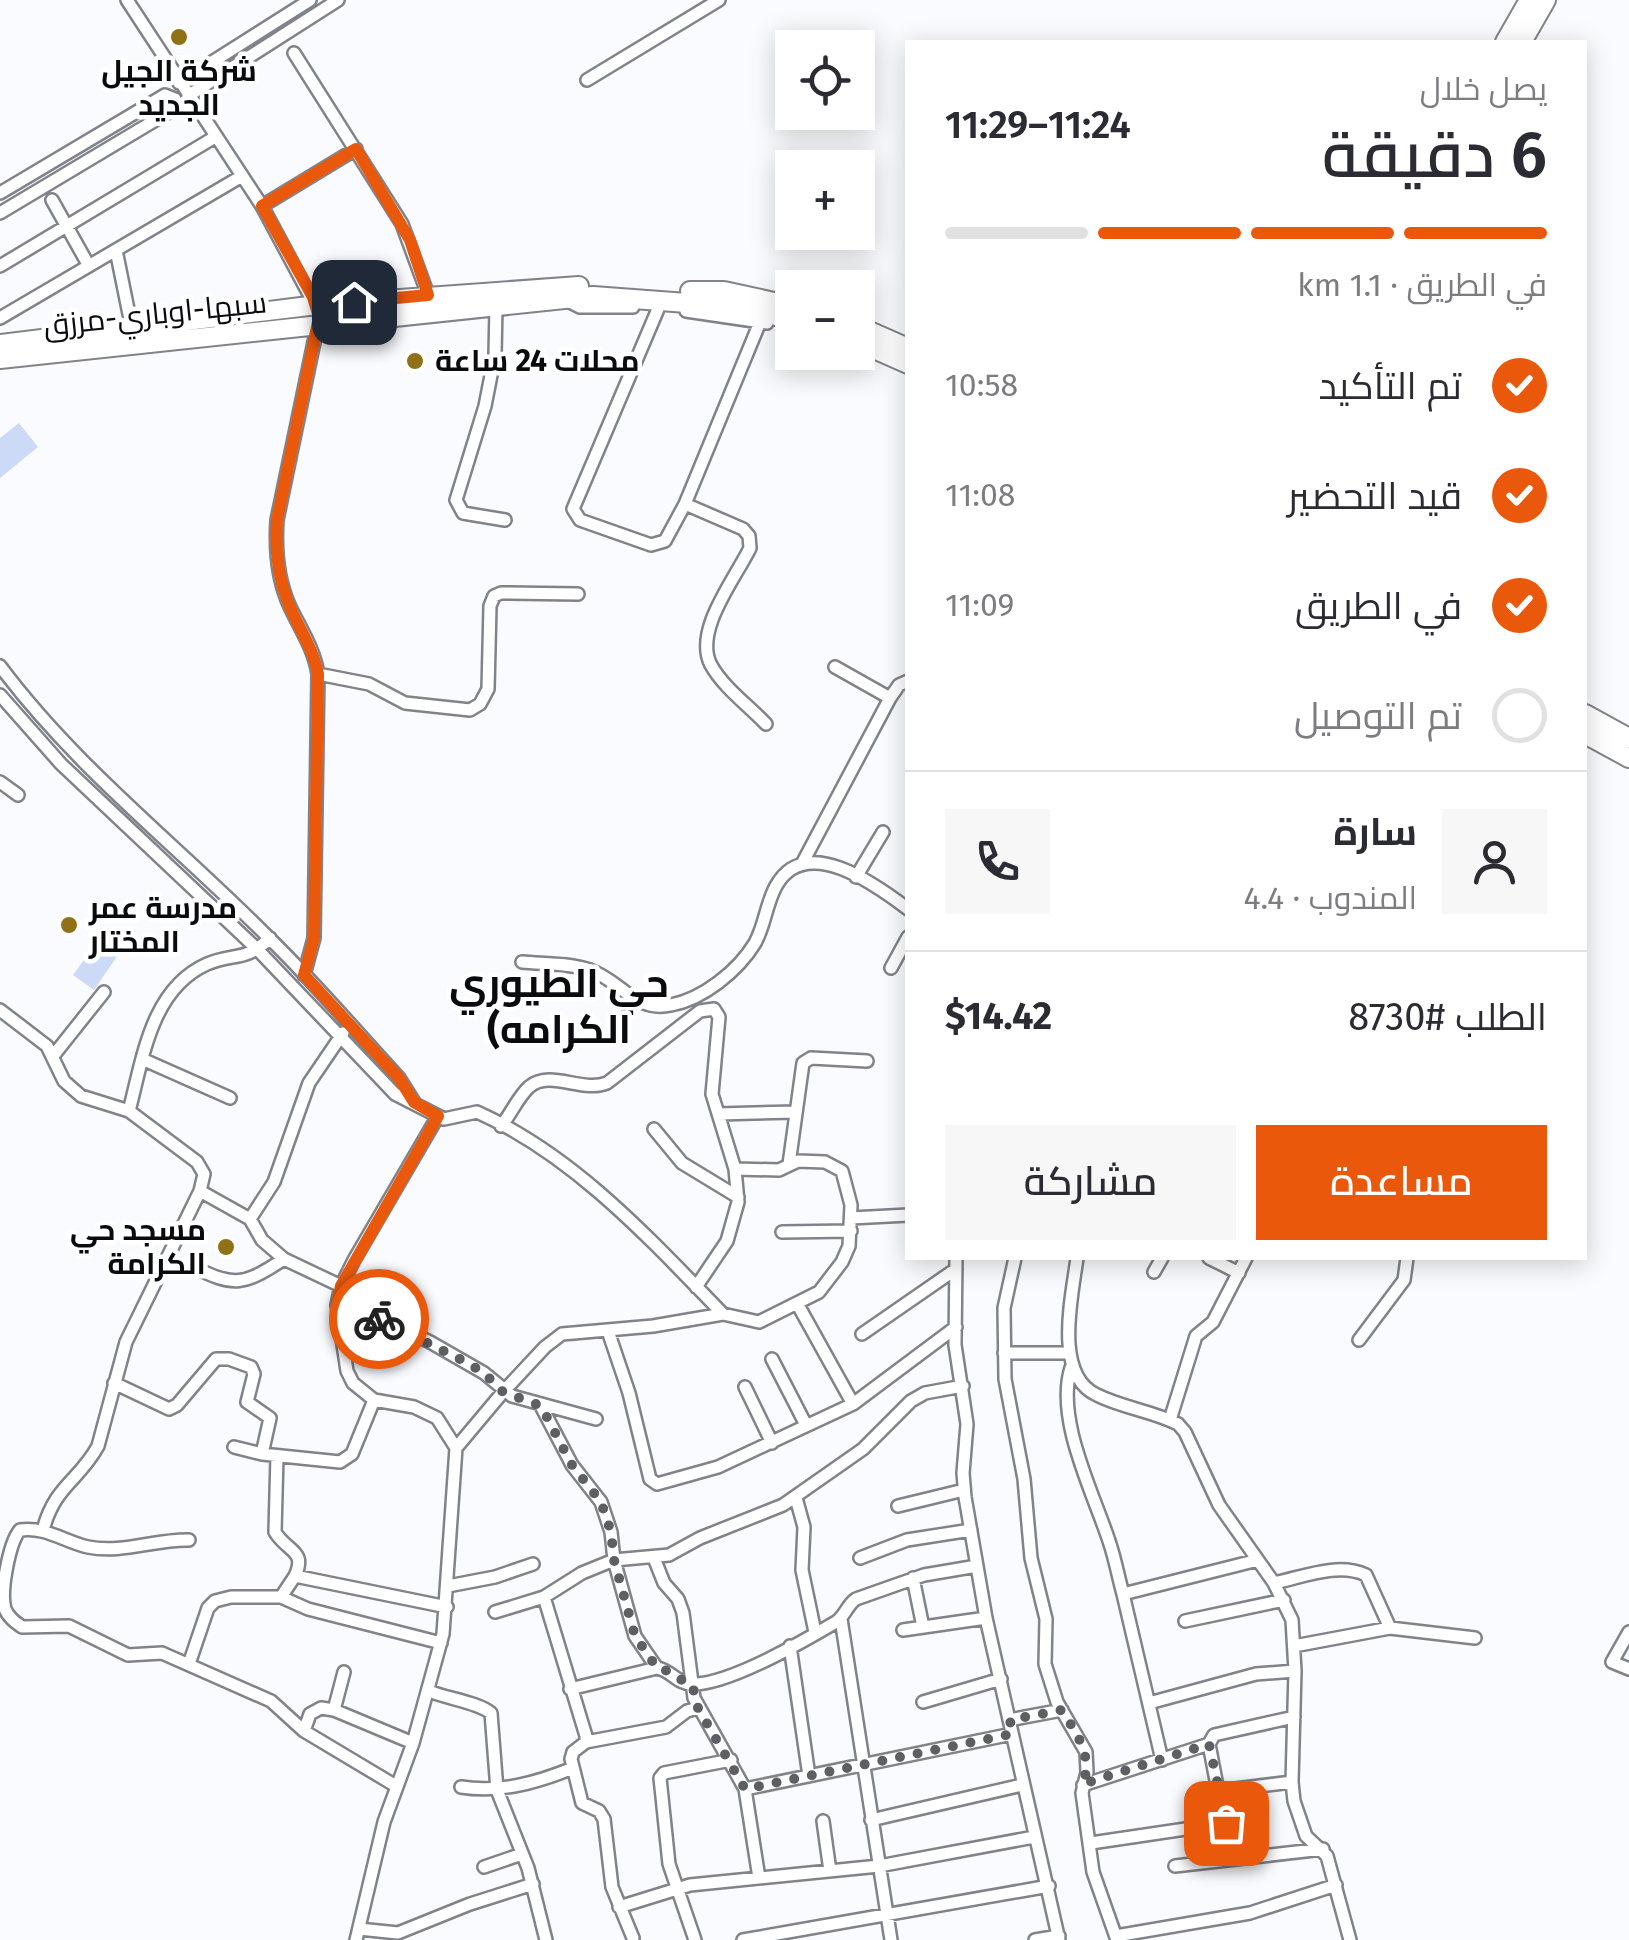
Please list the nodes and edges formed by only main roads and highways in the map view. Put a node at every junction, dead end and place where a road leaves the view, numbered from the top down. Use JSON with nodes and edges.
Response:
{"nodes":[{"id":1,"x":1529,"y":0,"type":"edge"},
{"id":2,"x":1546,"y":0,"type":"edge"},
{"id":3,"x":1506,"y":40,"type":"edge"},
{"id":4,"x":1523,"y":40,"type":"edge"},
{"id":5,"x":775,"y":309,"type":"edge"},
{"id":6,"x":775,"y":312,"type":"edge"},
{"id":7,"x":318,"y":314,"type":"junction"},
{"id":8,"x":875,"y":333,"type":"edge"},
{"id":9,"x":0,"y":344,"type":"edge"},
{"id":10,"x":905,"y":347,"type":"edge"},
{"id":11,"x":875,"y":349,"type":"edge"},
{"id":12,"x":0,"y":359,"type":"edge"},
{"id":13,"x":905,"y":363,"type":"edge"},
{"id":14,"x":1587,"y":715,"type":"edge"},
{"id":15,"x":1587,"y":735,"type":"edge"},
{"id":16,"x":1629,"y":738,"type":"edge"},
{"id":17,"x":1629,"y":758,"type":"edge"}],
"edges":[{"from":1,"to":3,"type":"main road"},
{"from":2,"to":4,"type":"main road"},
{"from":5,"to":7,"type":"main road","name":"سبها-اوباري-مرزق"},
{"from":6,"to":7,"type":"main road","name":"سبها-اوباري-مرزق"},
{"from":7,"to":9,"type":"main road","name":"سبها-اوباري-مرزق"},
{"from":7,"to":12,"type":"main road","name":"سبها-اوباري-مرزق"},
{"from":8,"to":10,"type":"main road"},
{"from":11,"to":13,"type":"main road"},
{"from":14,"to":16,"type":"main road"},
{"from":15,"to":17,"type":"main road"}]}
